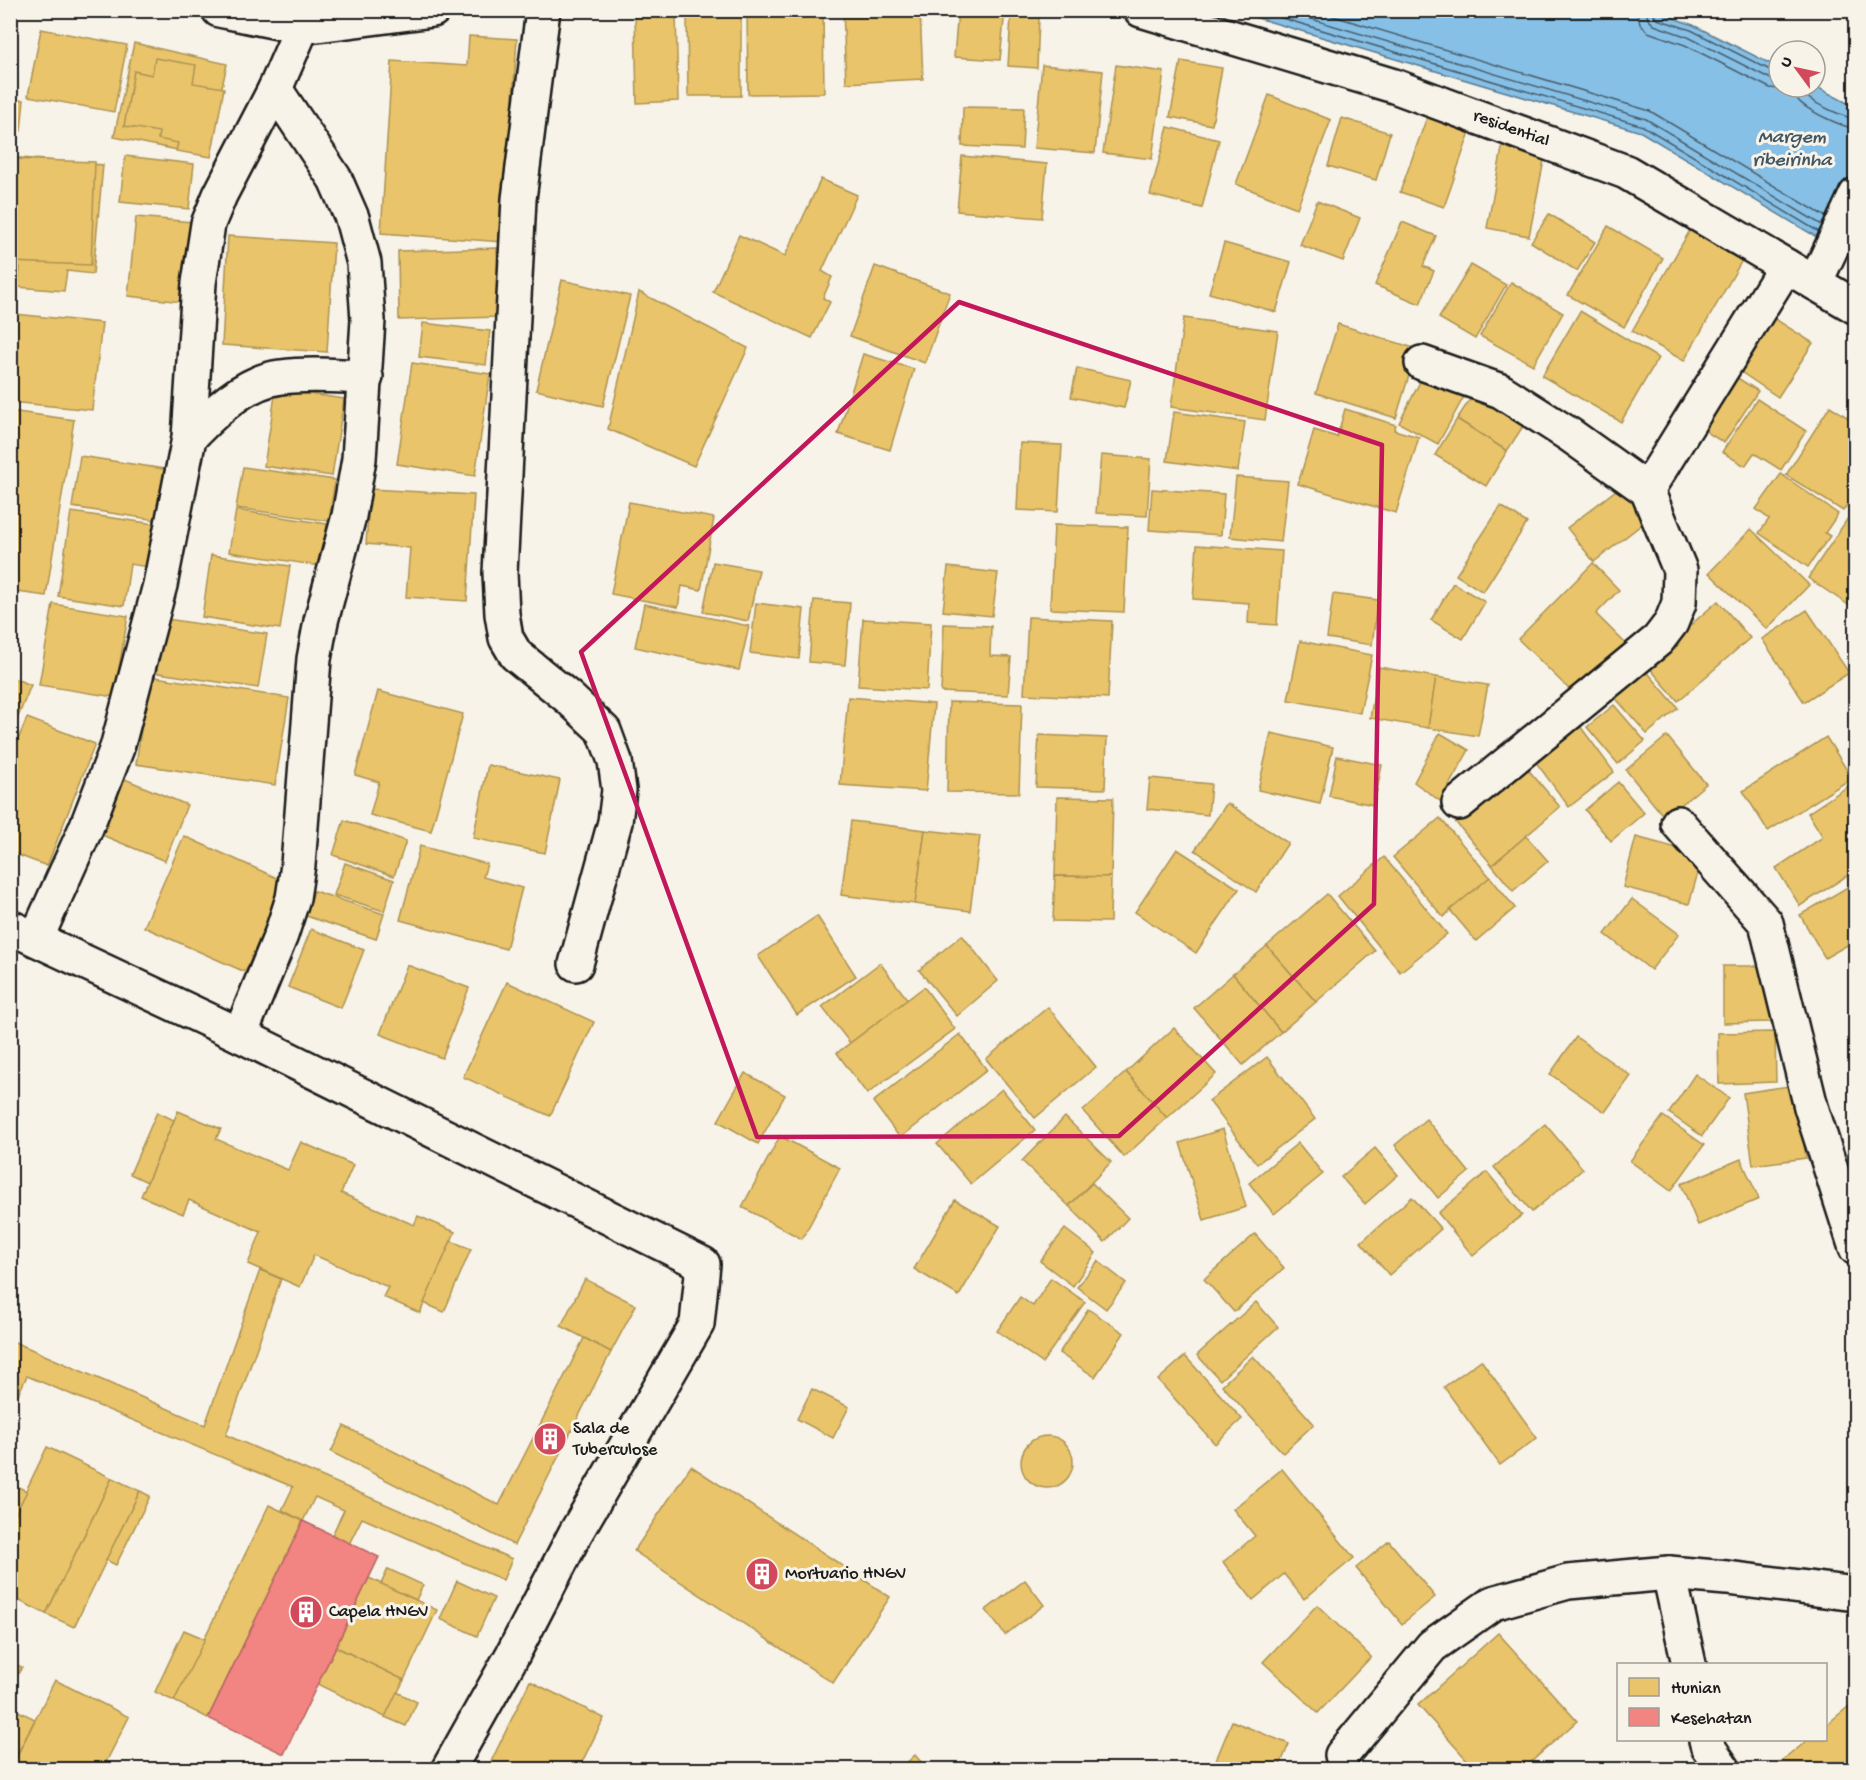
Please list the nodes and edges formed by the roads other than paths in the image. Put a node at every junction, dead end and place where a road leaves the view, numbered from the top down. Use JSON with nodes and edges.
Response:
{"nodes":[{"id":1,"x":219,"y":10,"type":"edge"},
{"id":2,"x":433,"y":10,"type":"edge"},
{"id":3,"x":543,"y":10,"type":"edge"},
{"id":4,"x":1141,"y":10,"type":"edge"},
{"id":5,"x":302,"y":27,"type":"junction"},
{"id":6,"x":275,"y":88,"type":"junction"},
{"id":7,"x":1856,"y":195,"type":"edge"},
{"id":8,"x":1786,"y":266,"type":"junction"},
{"id":9,"x":1822,"y":269,"type":"junction"},
{"id":10,"x":1856,"y":307,"type":"edge"},
{"id":11,"x":1422,"y":363,"type":"dead end"},
{"id":12,"x":366,"y":377,"type":"junction"},
{"id":13,"x":189,"y":438,"type":"junction"},
{"id":14,"x":1647,"y":490,"type":"junction"},
{"id":15,"x":1459,"y":803,"type":"dead end"},
{"id":16,"x":1678,"y":823,"type":"dead end"},
{"id":17,"x":23,"y":933,"type":"edge"},
{"id":18,"x":576,"y":964,"type":"dead end"},
{"id":19,"x":240,"y":1035,"type":"junction"},
{"id":20,"x":1856,"y":1248,"type":"edge"},
{"id":21,"x":1669,"y":1573,"type":"junction"},
{"id":22,"x":1856,"y":1594,"type":"edge"},
{"id":23,"x":1689,"y":1663,"type":"edge"},
{"id":24,"x":1707,"y":1741,"type":"edge"},
{"id":25,"x":1342,"y":1755,"type":"dead end"},
{"id":26,"x":448,"y":1770,"type":"edge"},
{"id":27,"x":1724,"y":1770,"type":"edge"}],
"edges":[{"from":1,"to":5,"type":"street"},
{"from":2,"to":5,"type":"street"},
{"from":3,"to":18,"type":"street"},
{"from":4,"to":8,"type":"street","name":"residential"},
{"from":5,"to":6,"type":"street"},
{"from":6,"to":12,"type":"street"},
{"from":6,"to":13,"type":"street"},
{"from":7,"to":9,"type":"street"},
{"from":8,"to":9,"type":"street","name":"residential"},
{"from":8,"to":14,"type":"street"},
{"from":9,"to":10,"type":"street","name":"residential"},
{"from":11,"to":14,"type":"street"},
{"from":12,"to":13,"type":"street"},
{"from":12,"to":19,"type":"street"},
{"from":13,"to":17,"type":"street"},
{"from":14,"to":15,"type":"street"},
{"from":16,"to":20,"type":"street"},
{"from":17,"to":19,"type":"street"},
{"from":19,"to":26,"type":"street"},
{"from":21,"to":22,"type":"street"},
{"from":21,"to":23,"type":"street"},
{"from":21,"to":25,"type":"street"},
{"from":24,"to":27,"type":"street"}]}
